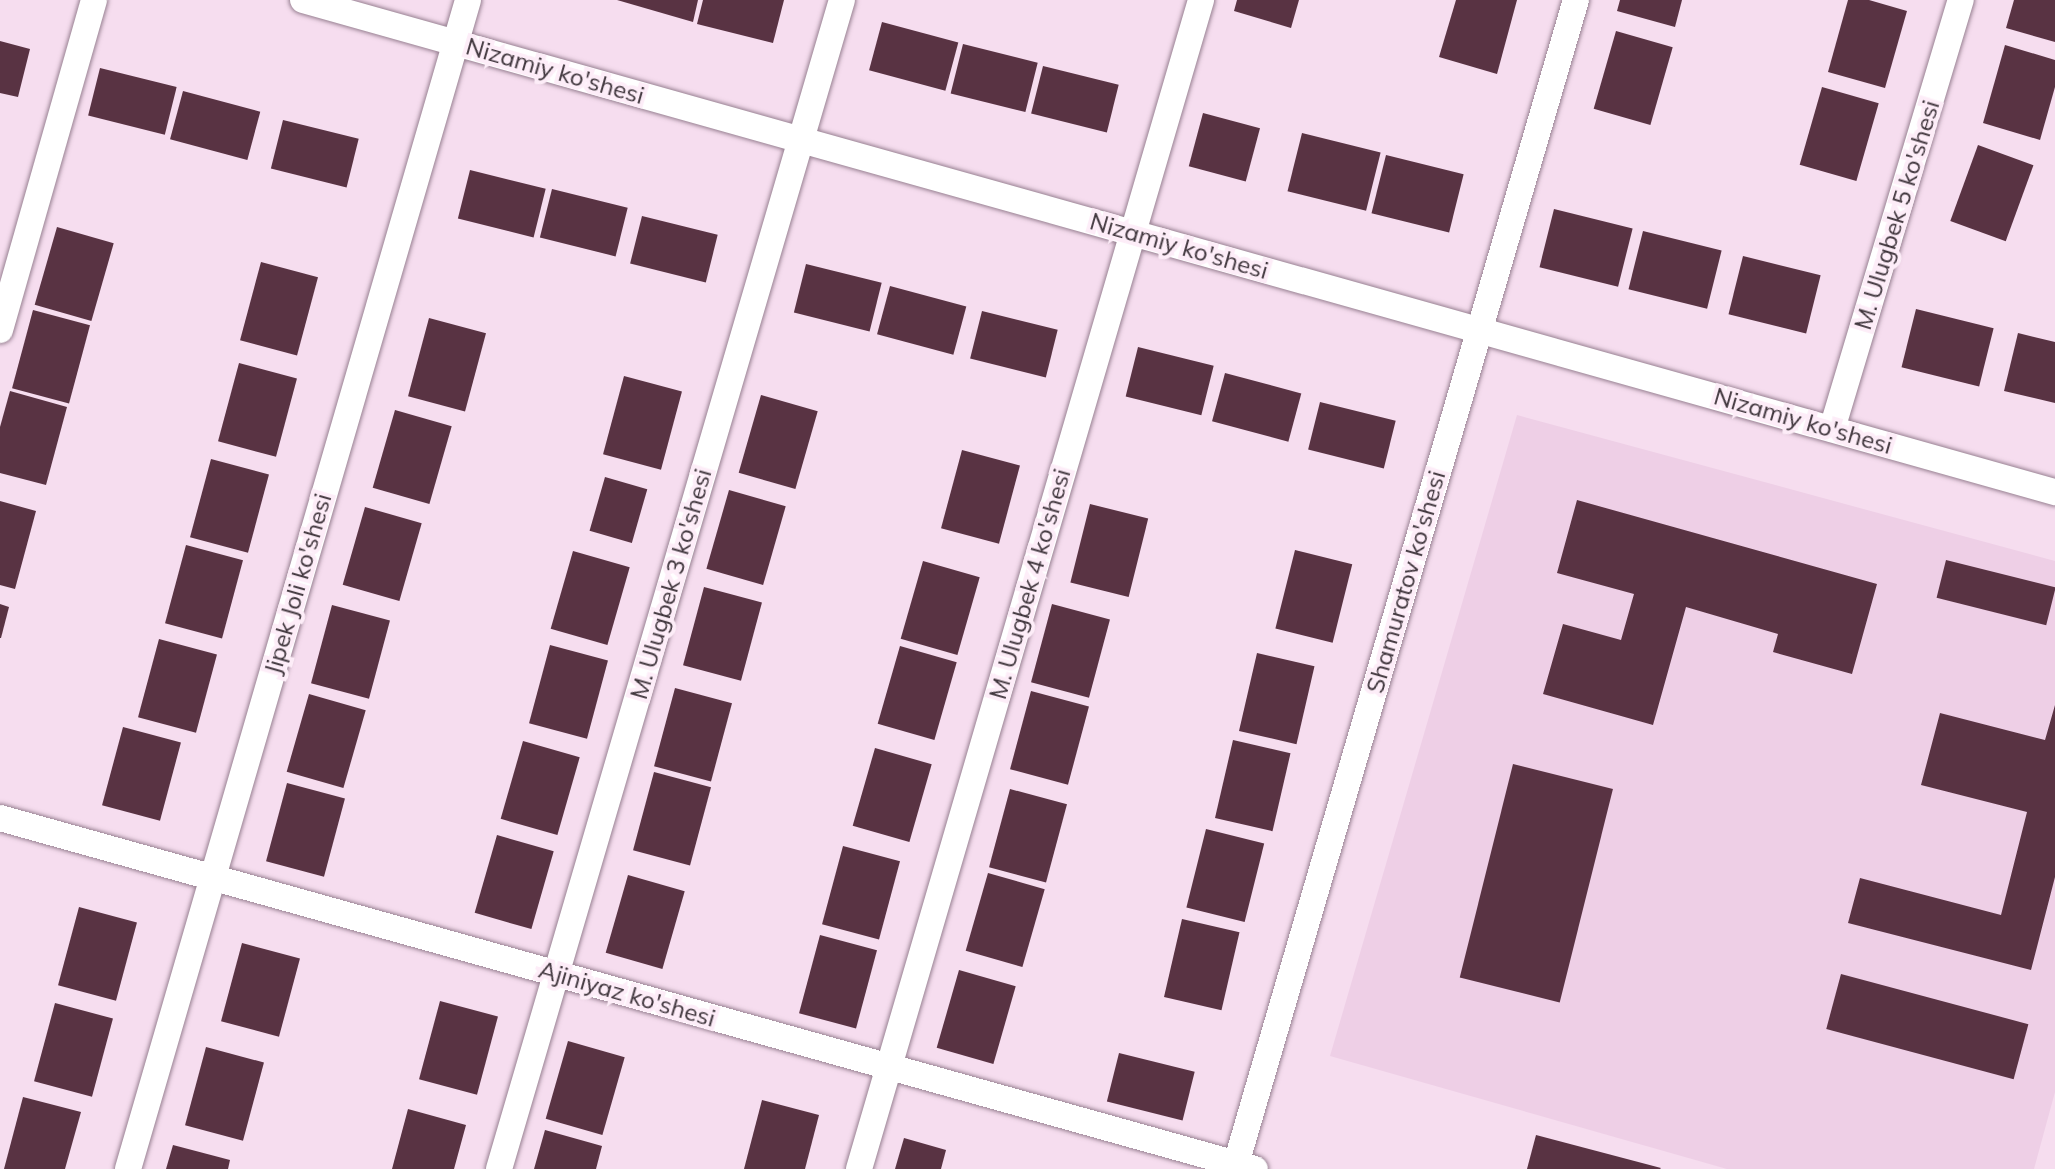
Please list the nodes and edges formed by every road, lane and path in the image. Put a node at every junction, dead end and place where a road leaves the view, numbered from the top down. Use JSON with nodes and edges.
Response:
{"nodes":[{"id":1,"x":94,"y":0,"type":"edge"},
{"id":2,"x":303,"y":0,"type":"edge"},
{"id":3,"x":468,"y":0,"type":"edge"},
{"id":4,"x":842,"y":0,"type":"edge"},
{"id":5,"x":1201,"y":0,"type":"edge"},
{"id":6,"x":1576,"y":0,"type":"edge"},
{"id":7,"x":1961,"y":0,"type":"edge"},
{"id":8,"x":456,"y":43,"type":"junction"},
{"id":9,"x":801,"y":139,"type":"junction"},
{"id":10,"x":1133,"y":233,"type":"junction"},
{"id":11,"x":0,"y":330,"type":"edge"},
{"id":12,"x":1479,"y":330,"type":"junction"},
{"id":13,"x":1832,"y":429,"type":"junction"},
{"id":14,"x":2055,"y":492,"type":"edge"},
{"id":15,"x":0,"y":818,"type":"edge"},
{"id":16,"x":213,"y":878,"type":"junction"},
{"id":17,"x":557,"y":974,"type":"junction"},
{"id":18,"x":889,"y":1067,"type":"junction"},
{"id":19,"x":1246,"y":1166,"type":"edge"},
{"id":20,"x":128,"y":1169,"type":"edge"},
{"id":21,"x":499,"y":1169,"type":"edge"},
{"id":22,"x":859,"y":1169,"type":"edge"}],
"edges":[{"from":1,"to":11,"type":"street"},
{"from":2,"to":8,"type":"street","name":"Nizamiy ko'shesi"},
{"from":3,"to":8,"type":"street","name":"Jipek Joli ko'shesi"},
{"from":4,"to":9,"type":"street","name":"M. Ulugbek 3 ko'shesi"},
{"from":5,"to":10,"type":"street","name":"M. Ulugbek 4 ko'shesi"},
{"from":6,"to":12,"type":"street","name":"Shamuratov ko'shesi"},
{"from":7,"to":13,"type":"street","name":"M. Ulugbek 5 ko'shesi"},
{"from":8,"to":9,"type":"street","name":"Nizamiy ko'shesi"},
{"from":8,"to":16,"type":"street","name":"Jipek Joli ko'shesi"},
{"from":9,"to":10,"type":"street","name":"Nizamiy ko'shesi"},
{"from":9,"to":17,"type":"street","name":"M. Ulugbek 3 ko'shesi"},
{"from":10,"to":12,"type":"street","name":"Nizamiy ko'shesi"},
{"from":10,"to":18,"type":"street","name":"M. Ulugbek 4 ko'shesi"},
{"from":12,"to":13,"type":"street","name":"Nizamiy ko'shesi"},
{"from":12,"to":19,"type":"street","name":"Shamuratov ko'shesi"},
{"from":13,"to":14,"type":"street","name":"Nizamiy ko'shesi"},
{"from":15,"to":16,"type":"street","name":"Ajiniyaz ko'shesi"},
{"from":16,"to":17,"type":"street","name":"Ajiniyaz ko'shesi"},
{"from":16,"to":20,"type":"street","name":"Jipek Joli ko'shesi"},
{"from":17,"to":18,"type":"street","name":"Ajiniyaz ko'shesi"},
{"from":17,"to":21,"type":"street","name":"M. Ulugbek 3 ko'shesi"},
{"from":18,"to":19,"type":"street","name":"Ajiniyaz ko'shesi"},
{"from":18,"to":22,"type":"street","name":"M. Ulugbek 4 ko'shesi"}]}
